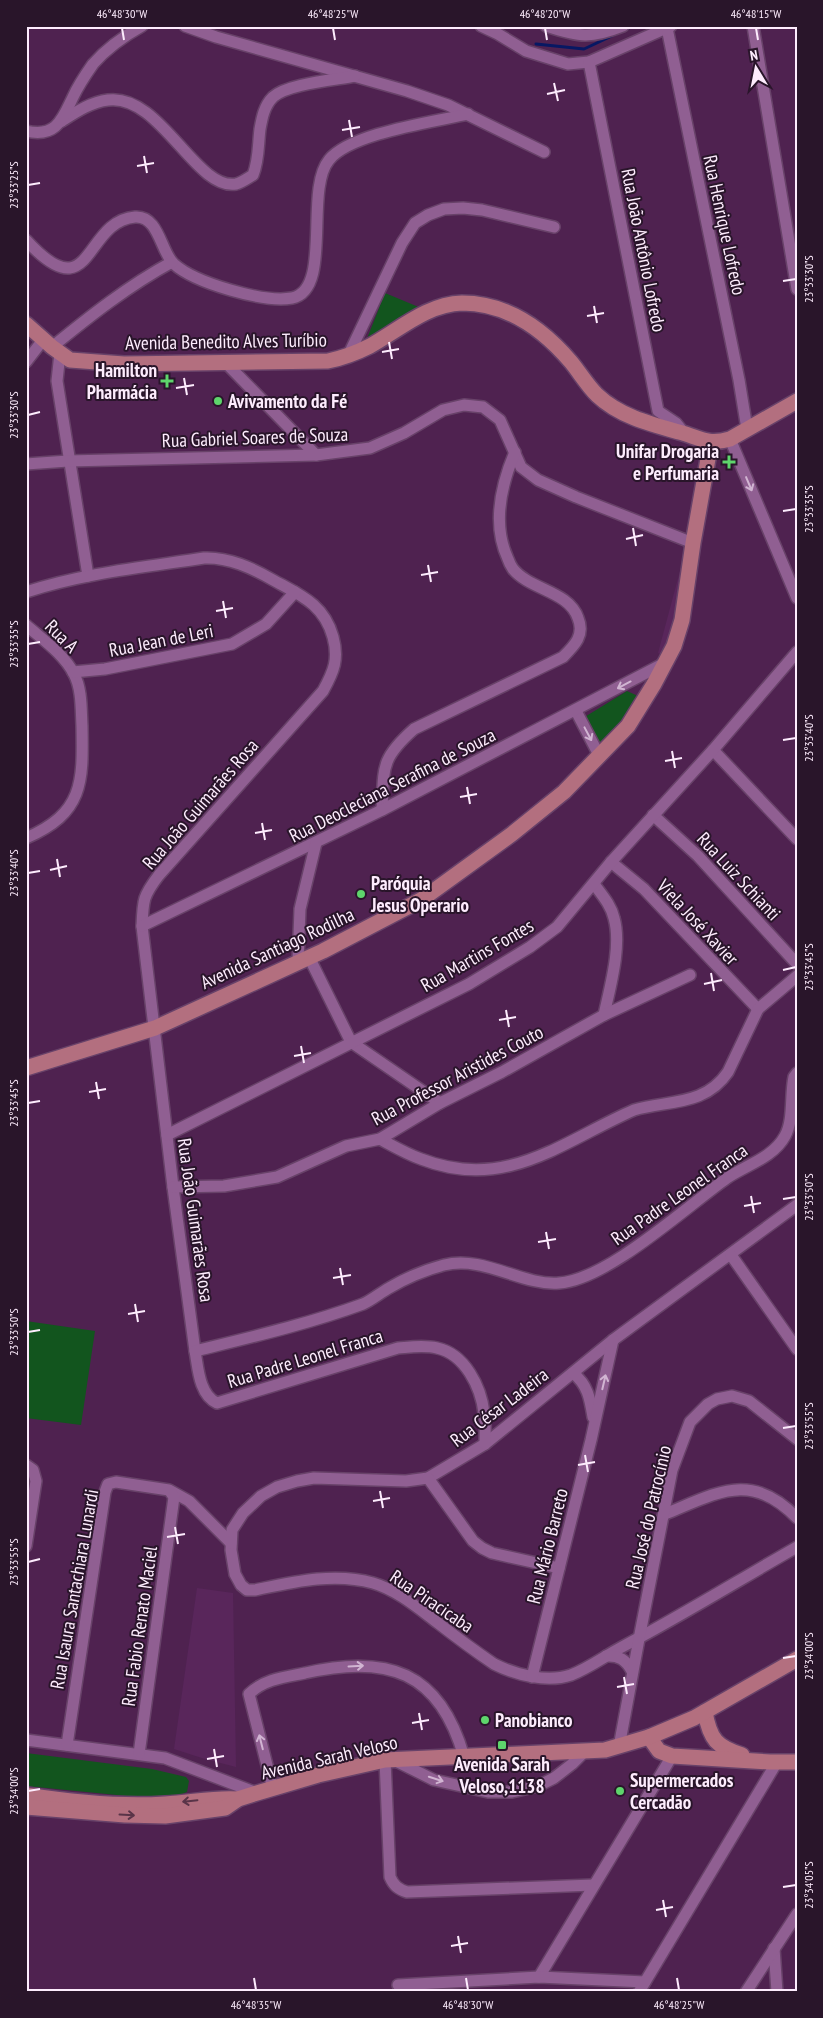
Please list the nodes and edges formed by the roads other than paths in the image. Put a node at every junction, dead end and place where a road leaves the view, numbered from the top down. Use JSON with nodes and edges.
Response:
{"nodes":[{"id":1,"x":142,"y":26,"type":"edge"},
{"id":2,"x":185,"y":26,"type":"edge"},
{"id":3,"x":481,"y":26,"type":"edge"},
{"id":4,"x":546,"y":26,"type":"edge"},
{"id":5,"x":623,"y":26,"type":"edge"},
{"id":6,"x":753,"y":26,"type":"edge"},
{"id":7,"x":669,"y":27,"type":"edge"},
{"id":8,"x":589,"y":62,"type":"junction"},
{"id":9,"x":355,"y":76,"type":"junction"},
{"id":10,"x":468,"y":114,"type":"junction"},
{"id":11,"x":62,"y":120,"type":"junction"},
{"id":12,"x":26,"y":132,"type":"edge"},
{"id":13,"x":544,"y":152,"type":"dead end"},
{"id":14,"x":554,"y":227,"type":"dead end"},
{"id":15,"x":26,"y":240,"type":"edge"},
{"id":16,"x":172,"y":262,"type":"junction"},
{"id":17,"x":797,"y":289,"type":"edge"},
{"id":18,"x":26,"y":324,"type":"edge"},
{"id":19,"x":52,"y":347,"type":"junction"},
{"id":20,"x":348,"y":356,"type":"junction"},
{"id":21,"x":26,"y":362,"type":"edge"},
{"id":22,"x":226,"y":363,"type":"junction"},
{"id":23,"x":797,"y":401,"type":"edge"},
{"id":24,"x":747,"y":429,"type":"junction"},
{"id":25,"x":684,"y":433,"type":"junction"},
{"id":26,"x":730,"y":439,"type":"junction"},
{"id":27,"x":711,"y":442,"type":"junction"},
{"id":28,"x":515,"y":452,"type":"junction"},
{"id":29,"x":316,"y":455,"type":"junction"},
{"id":30,"x":68,"y":461,"type":"junction"},
{"id":31,"x":26,"y":464,"type":"edge"},
{"id":32,"x":693,"y":543,"type":"junction"},
{"id":33,"x":88,"y":576,"type":"junction"},
{"id":34,"x":26,"y":592,"type":"edge"},
{"id":35,"x":295,"y":592,"type":"junction"},
{"id":36,"x":797,"y":598,"type":"edge"},
{"id":37,"x":26,"y":625,"type":"edge"},
{"id":38,"x":797,"y":652,"type":"edge"},
{"id":39,"x":667,"y":662,"type":"junction"},
{"id":40,"x":73,"y":672,"type":"junction"},
{"id":41,"x":576,"y":711,"type":"junction"},
{"id":42,"x":713,"y":750,"type":"junction"},
{"id":43,"x":600,"y":757,"type":"junction"},
{"id":44,"x":382,"y":810,"type":"junction"},
{"id":45,"x":653,"y":815,"type":"junction"},
{"id":46,"x":26,"y":838,"type":"edge"},
{"id":47,"x":797,"y":840,"type":"edge"},
{"id":48,"x":316,"y":843,"type":"junction"},
{"id":49,"x":611,"y":862,"type":"junction"},
{"id":50,"x":594,"y":884,"type":"junction"},
{"id":51,"x":142,"y":926,"type":"junction"},
{"id":52,"x":303,"y":959,"type":"junction"},
{"id":53,"x":797,"y":964,"type":"edge"},
{"id":54,"x":690,"y":975,"type":"dead end"},
{"id":55,"x":797,"y":976,"type":"edge"},
{"id":56,"x":758,"y":1009,"type":"junction"},
{"id":57,"x":604,"y":1015,"type":"junction"},
{"id":58,"x":155,"y":1028,"type":"junction"},
{"id":59,"x":351,"y":1042,"type":"junction"},
{"id":60,"x":26,"y":1068,"type":"edge"},
{"id":61,"x":797,"y":1073,"type":"edge"},
{"id":62,"x":440,"y":1103,"type":"junction"},
{"id":63,"x":167,"y":1135,"type":"junction"},
{"id":64,"x":380,"y":1139,"type":"junction"},
{"id":65,"x":173,"y":1187,"type":"junction"},
{"id":66,"x":797,"y":1205,"type":"edge"},
{"id":67,"x":731,"y":1255,"type":"junction"},
{"id":68,"x":613,"y":1340,"type":"junction"},
{"id":69,"x":196,"y":1350,"type":"junction"},
{"id":70,"x":797,"y":1350,"type":"edge"},
{"id":71,"x":573,"y":1373,"type":"junction"},
{"id":72,"x":594,"y":1424,"type":"junction"},
{"id":73,"x":797,"y":1439,"type":"edge"},
{"id":74,"x":485,"y":1444,"type":"junction"},
{"id":75,"x":26,"y":1465,"type":"edge"},
{"id":76,"x":428,"y":1478,"type":"junction"},
{"id":77,"x":172,"y":1497,"type":"junction"},
{"id":78,"x":665,"y":1514,"type":"junction"},
{"id":79,"x":797,"y":1518,"type":"edge"},
{"id":80,"x":232,"y":1543,"type":"junction"},
{"id":81,"x":26,"y":1546,"type":"edge"},
{"id":82,"x":797,"y":1547,"type":"edge"},
{"id":83,"x":559,"y":1568,"type":"junction"},
{"id":84,"x":235,"y":1574,"type":"joint"},
{"id":85,"x":639,"y":1639,"type":"junction"},
{"id":86,"x":606,"y":1656,"type":"junction"},
{"id":87,"x":797,"y":1659,"type":"edge"},
{"id":88,"x":632,"y":1671,"type":"junction"},
{"id":89,"x":532,"y":1677,"type":"junction"},
{"id":90,"x":705,"y":1712,"type":"junction"},
{"id":91,"x":649,"y":1737,"type":"junction"},
{"id":92,"x":713,"y":1738,"type":"junction"},
{"id":93,"x":26,"y":1740,"type":"edge"},
{"id":94,"x":67,"y":1746,"type":"junction"},
{"id":95,"x":619,"y":1747,"type":"junction"},
{"id":96,"x":585,"y":1751,"type":"junction"},
{"id":97,"x":139,"y":1754,"type":"junction"},
{"id":98,"x":464,"y":1756,"type":"junction"},
{"id":99,"x":678,"y":1757,"type":"junction"},
{"id":100,"x":388,"y":1760,"type":"junction"},
{"id":101,"x":760,"y":1762,"type":"junction"},
{"id":102,"x":777,"y":1762,"type":"junction"},
{"id":103,"x":797,"y":1762,"type":"edge"},
{"id":104,"x":273,"y":1789,"type":"junction"},
{"id":105,"x":257,"y":1793,"type":"junction"},
{"id":106,"x":26,"y":1795,"type":"edge"},
{"id":107,"x":238,"y":1799,"type":"junction"},
{"id":108,"x":26,"y":1807,"type":"edge"},
{"id":109,"x":594,"y":1885,"type":"junction"},
{"id":110,"x":797,"y":1914,"type":"edge"},
{"id":111,"x":774,"y":1948,"type":"junction"},
{"id":112,"x":540,"y":1977,"type":"junction"},
{"id":113,"x":398,"y":1985,"type":"dead end"},
{"id":114,"x":642,"y":1987,"type":"edge"},
{"id":115,"x":746,"y":1992,"type":"edge"},
{"id":116,"x":777,"y":1992,"type":"edge"}],
"edges":[{"from":1,"to":11,"type":"street"},
{"from":2,"to":9,"type":"street"},
{"from":3,"to":8,"type":"street"},
{"from":4,"to":5,"type":"street"},
{"from":6,"to":17,"type":"street"},
{"from":7,"to":8,"type":"street"},
{"from":7,"to":24,"type":"street","name":"Rua Henrique Lofredo"},
{"from":8,"to":25,"type":"street","name":"Rua João Antônio Lofredo"},
{"from":9,"to":10,"type":"street"},
{"from":9,"to":11,"type":"street"},
{"from":10,"to":13,"type":"street"},
{"from":10,"to":16,"type":"street"},
{"from":11,"to":12,"type":"street"},
{"from":14,"to":20,"type":"street"},
{"from":15,"to":16,"type":"street"},
{"from":16,"to":19,"type":"street"},
{"from":18,"to":19,"type":"main road","name":"Avenida Benedito Alves Turíbio"},
{"from":19,"to":21,"type":"street"},
{"from":19,"to":22,"type":"main road","name":"Avenida Benedito Alves Turíbio"},
{"from":19,"to":30,"type":"street"},
{"from":20,"to":22,"type":"main road","name":"Avenida Benedito Alves Turíbio"},
{"from":20,"to":25,"type":"main road","name":"Avenida Benedito Alves Turíbio"},
{"from":22,"to":29,"type":"street"},
{"from":23,"to":24,"type":"main road"},
{"from":24,"to":26,"type":"main road"},
{"from":25,"to":27,"type":"main road","name":"Avenida Benedito Alves Turíbio"},
{"from":26,"to":27,"type":"main road"},
{"from":26,"to":36,"type":"street","one_way":true},
{"from":27,"to":32,"type":"main road","name":"Avenida Santiago Rodilha"},
{"from":28,"to":29,"type":"street","name":"Rua Gabriel Soares de Souza"},
{"from":28,"to":32,"type":"street","name":"Rua Gabriel Soares de Souza"},
{"from":28,"to":44,"type":"street"},
{"from":29,"to":30,"type":"street","name":"Rua Gabriel Soares de Souza"},
{"from":30,"to":31,"type":"street","name":"Rua Gabriel Soares de Souza"},
{"from":30,"to":33,"type":"street"},
{"from":32,"to":39,"type":"main road","name":"Avenida Santiago Rodilha"},
{"from":33,"to":34,"type":"street","name":"Rua João Guimarães Rosa"},
{"from":33,"to":35,"type":"street","name":"Rua João Guimarães Rosa"},
{"from":35,"to":40,"type":"street","name":"Rua Jean de Leri"},
{"from":35,"to":51,"type":"street","name":"Rua João Guimarães Rosa"},
{"from":37,"to":40,"type":"street","name":"Rua A"},
{"from":38,"to":42,"type":"street","name":"Rua Martins Fontes"},
{"from":39,"to":41,"type":"street","name":"Rua Deocleciana Serafina de Souza","one_way":true},
{"from":39,"to":43,"type":"main road","name":"Avenida Santiago Rodilha"},
{"from":40,"to":46,"type":"street"},
{"from":41,"to":43,"type":"street","one_way":true},
{"from":41,"to":44,"type":"street","name":"Rua Deocleciana Serafina de Souza"},
{"from":42,"to":45,"type":"street","name":"Rua Martins Fontes"},
{"from":42,"to":47,"type":"street"},
{"from":43,"to":52,"type":"main road","name":"Avenida Santiago Rodilha"},
{"from":44,"to":48,"type":"street","name":"Rua Deocleciana Serafina de Souza"},
{"from":45,"to":49,"type":"street","name":"Rua Martins Fontes"},
{"from":45,"to":53,"type":"street","name":"Rua Luiz Schianti"},
{"from":48,"to":51,"type":"street","name":"Rua Deocleciana Serafina de Souza"},
{"from":48,"to":52,"type":"street"},
{"from":49,"to":50,"type":"street","name":"Rua Martins Fontes"},
{"from":49,"to":56,"type":"street","name":"Viela José Xavier"},
{"from":50,"to":57,"type":"street"},
{"from":50,"to":59,"type":"street","name":"Rua Martins Fontes"},
{"from":51,"to":58,"type":"street","name":"Rua João Guimarães Rosa"},
{"from":52,"to":58,"type":"main road","name":"Avenida Santiago Rodilha"},
{"from":52,"to":59,"type":"street"},
{"from":54,"to":57,"type":"street","name":"Rua Professor Aristides Couto"},
{"from":55,"to":56,"type":"street"},
{"from":56,"to":64,"type":"street"},
{"from":57,"to":62,"type":"street","name":"Rua Professor Aristides Couto"},
{"from":58,"to":60,"type":"main road","name":"Avenida Santiago Rodilha"},
{"from":58,"to":63,"type":"street","name":"Rua João Guimarães Rosa"},
{"from":59,"to":62,"type":"street"},
{"from":59,"to":63,"type":"street","name":"Rua Martins Fontes"},
{"from":61,"to":69,"type":"street","name":"Rua Padre Leonel Franca"},
{"from":62,"to":64,"type":"street","name":"Rua Professor Aristides Couto"},
{"from":63,"to":65,"type":"street","name":"Rua João Guimarães Rosa"},
{"from":64,"to":65,"type":"street","name":"Rua Professor Aristides Couto"},
{"from":65,"to":69,"type":"street","name":"Rua João Guimarães Rosa"},
{"from":66,"to":67,"type":"street","name":"Rua César Ladeira"},
{"from":67,"to":68,"type":"street","name":"Rua César Ladeira"},
{"from":67,"to":70,"type":"street"},
{"from":68,"to":71,"type":"street","name":"Rua César Ladeira"},
{"from":72,"to":68,"type":"street","name":"Rua Mário Barreto","one_way":true},
{"from":69,"to":74,"type":"street","name":"Rua Padre Leonel Franca"},
{"from":71,"to":72,"type":"street","name":"Rua Mário Barreto"},
{"from":71,"to":74,"type":"street","name":"Rua César Ladeira"},
{"from":72,"to":83,"type":"street","name":"Rua Mário Barreto"},
{"from":73,"to":78,"type":"street","name":"Rua José do Patrocínio"},
{"from":74,"to":76,"type":"street","name":"Rua César Ladeira"},
{"from":75,"to":81,"type":"street"},
{"from":76,"to":80,"type":"street","name":"Rua César Ladeira"},
{"from":76,"to":83,"type":"street"},
{"from":77,"to":80,"type":"street"},
{"from":77,"to":94,"type":"street","name":"Rua Isaura Santachiara Lunardi"},
{"from":77,"to":97,"type":"street","name":"Rua Fabio Renato Maciel"},
{"from":78,"to":79,"type":"street"},
{"from":78,"to":85,"type":"street","name":"Rua José do Patrocínio"},
{"from":80,"to":84,"type":"street","name":"Rua César Ladeira"},
{"from":82,"to":85,"type":"street","name":"Rua Piracicaba"},
{"from":83,"to":89,"type":"street","name":"Rua Mário Barreto"},
{"from":84,"to":89,"type":"street","name":"Rua Piracicaba"},
{"from":85,"to":86,"type":"street","name":"Rua Piracicaba"},
{"from":85,"to":88,"type":"street","name":"Rua José do Patrocínio"},
{"from":86,"to":88,"type":"street"},
{"from":86,"to":89,"type":"street","name":"Rua Piracicaba"},
{"from":87,"to":90,"type":"main road","name":"Avenida Sarah Veloso"},
{"from":88,"to":95,"type":"street","name":"Rua José do Patrocínio"},
{"from":90,"to":91,"type":"main road","name":"Avenida Sarah Veloso"},
{"from":90,"to":92,"type":"main road"},
{"from":91,"to":95,"type":"main road","name":"Avenida Sarah Veloso"},
{"from":91,"to":99,"type":"main road"},
{"from":92,"to":99,"type":"main road"},
{"from":92,"to":101,"type":"main road"},
{"from":93,"to":94,"type":"street"},
{"from":94,"to":97,"type":"street"},
{"from":95,"to":96,"type":"main road","name":"Avenida Sarah Veloso"},
{"from":96,"to":98,"type":"main road","name":"Avenida Sarah Veloso"},
{"from":100,"to":96,"type":"street","one_way":true},
{"from":97,"to":105,"type":"street"},
{"from":98,"to":100,"type":"main road","name":"Avenida Sarah Veloso"},
{"from":104,"to":98,"type":"street","one_way":true},
{"from":99,"to":101,"type":"main road"},
{"from":99,"to":109,"type":"street"},
{"from":100,"to":104,"type":"main road","name":"Avenida Sarah Veloso"},
{"from":100,"to":109,"type":"street"},
{"from":101,"to":102,"type":"main road"},
{"from":102,"to":103,"type":"main road"},
{"from":102,"to":114,"type":"street"},
{"from":104,"to":105,"type":"main road","name":"Avenida Sarah Veloso"},
{"from":105,"to":107,"type":"main road","name":"Avenida Sarah Veloso"},
{"from":107,"to":106,"type":"main road","name":"Avenida Sarah Veloso","one_way":true},
{"from":108,"to":107,"type":"main road","name":"Avenida Sarah Veloso","one_way":true},
{"from":109,"to":112,"type":"street"},
{"from":110,"to":111,"type":"street"},
{"from":111,"to":115,"type":"street"},
{"from":111,"to":116,"type":"street"},
{"from":112,"to":113,"type":"street"},
{"from":112,"to":114,"type":"street"}]}
